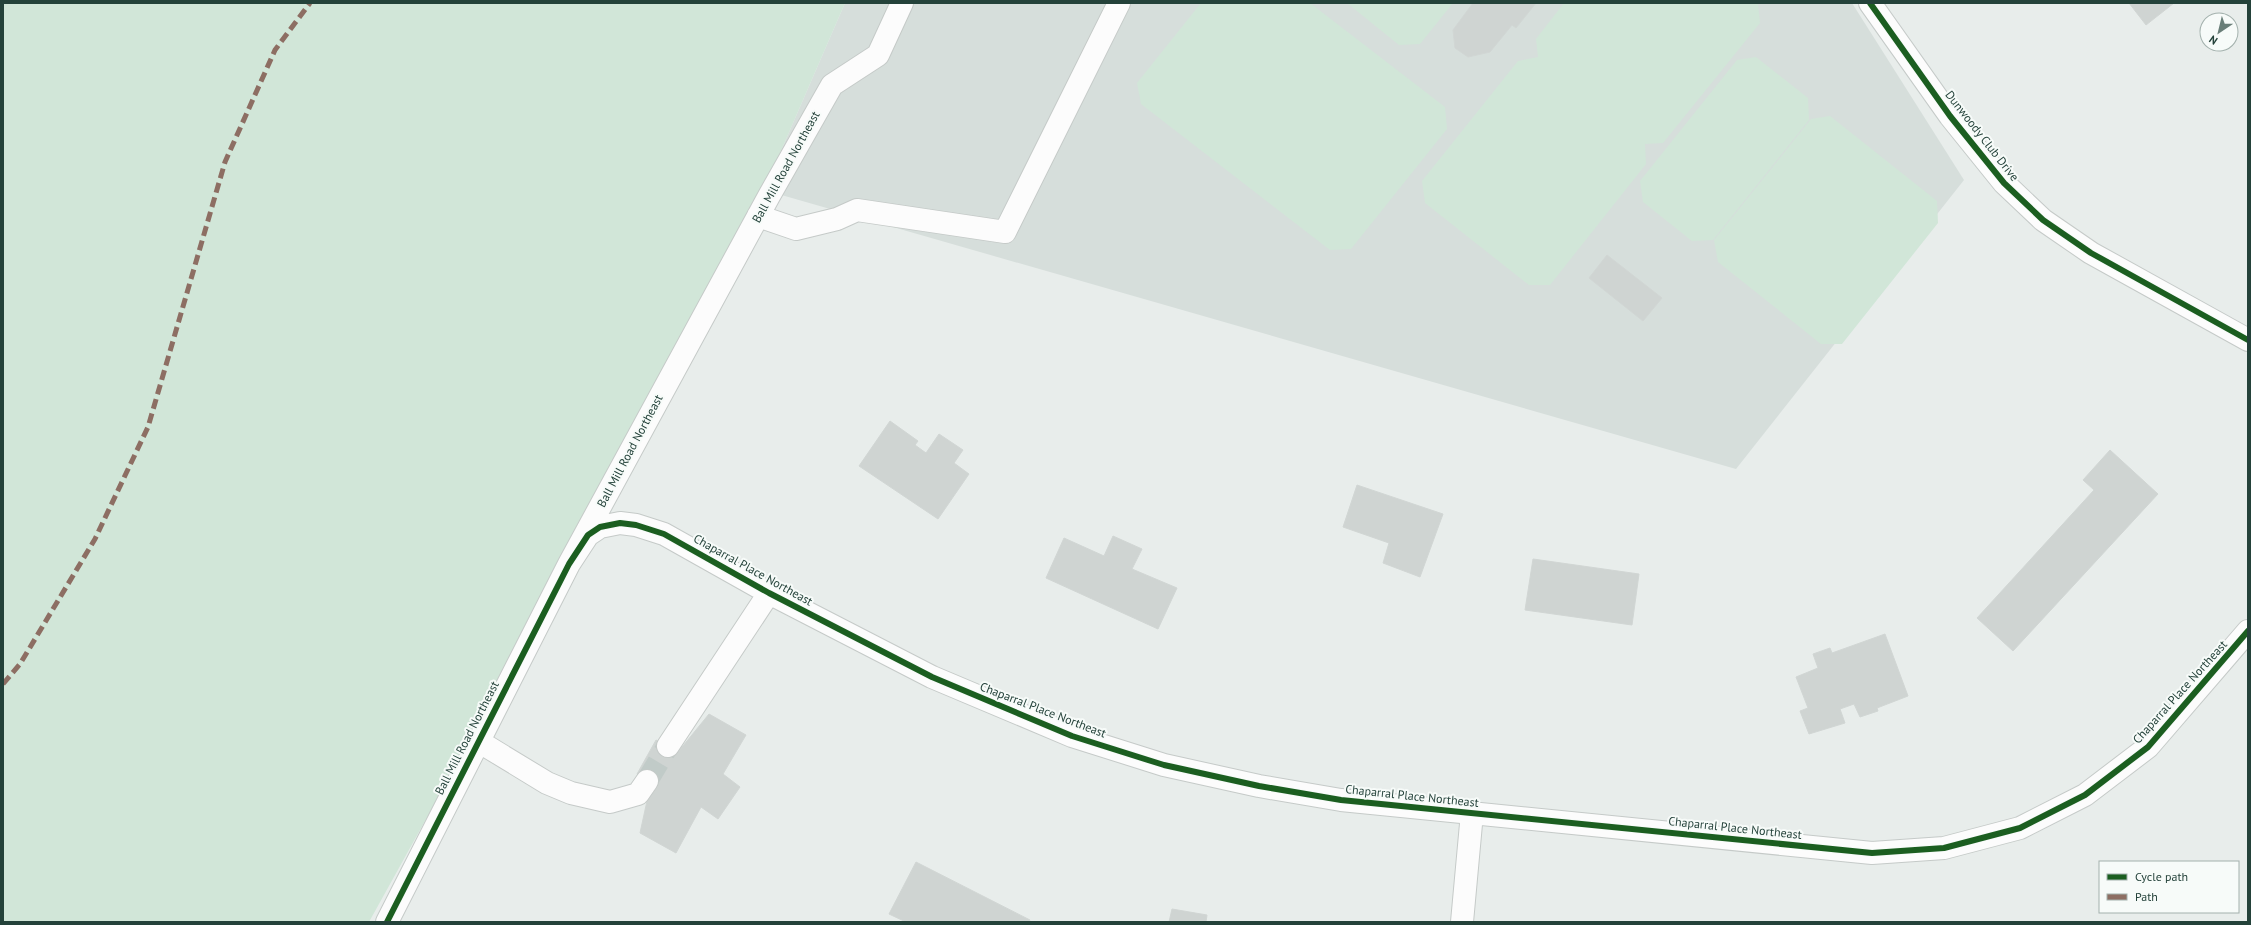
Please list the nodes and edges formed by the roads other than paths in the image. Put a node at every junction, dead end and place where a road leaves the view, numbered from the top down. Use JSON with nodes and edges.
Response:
{"nodes":[{"id":1,"x":902,"y":3,"type":"edge"},
{"id":2,"x":1119,"y":3,"type":"edge"},
{"id":3,"x":1870,"y":3,"type":"edge"},
{"id":4,"x":758,"y":216,"type":"junction"},
{"id":5,"x":2248,"y":340,"type":"edge"},
{"id":6,"x":569,"y":564,"type":"junction"},
{"id":7,"x":769,"y":593,"type":"junction"},
{"id":8,"x":2248,"y":632,"type":"edge"},
{"id":9,"x":478,"y":741,"type":"junction"},
{"id":10,"x":668,"y":746,"type":"tunnel mouth"},
{"id":11,"x":647,"y":781,"type":"tunnel mouth"},
{"id":12,"x":1472,"y":813,"type":"junction"},
{"id":13,"x":387,"y":922,"type":"edge"},
{"id":14,"x":1462,"y":922,"type":"edge"}],
"edges":[{"from":1,"to":4,"type":"street","name":"Ball Mill Road Northeast"},
{"from":2,"to":4,"type":"street"},
{"from":3,"to":5,"type":"street","name":"Dunwoody Club Drive"},
{"from":4,"to":6,"type":"street","name":"Ball Mill Road Northeast"},
{"from":6,"to":7,"type":"street","name":"Chaparral Place Northeast"},
{"from":6,"to":9,"type":"street","name":"Ball Mill Road Northeast"},
{"from":7,"to":10,"type":"street"},
{"from":7,"to":12,"type":"street","name":"Chaparral Place Northeast"},
{"from":8,"to":12,"type":"street","name":"Chaparral Place Northeast"},
{"from":9,"to":11,"type":"street"},
{"from":9,"to":13,"type":"street","name":"Ball Mill Road Northeast"},
{"from":12,"to":14,"type":"street"}]}
